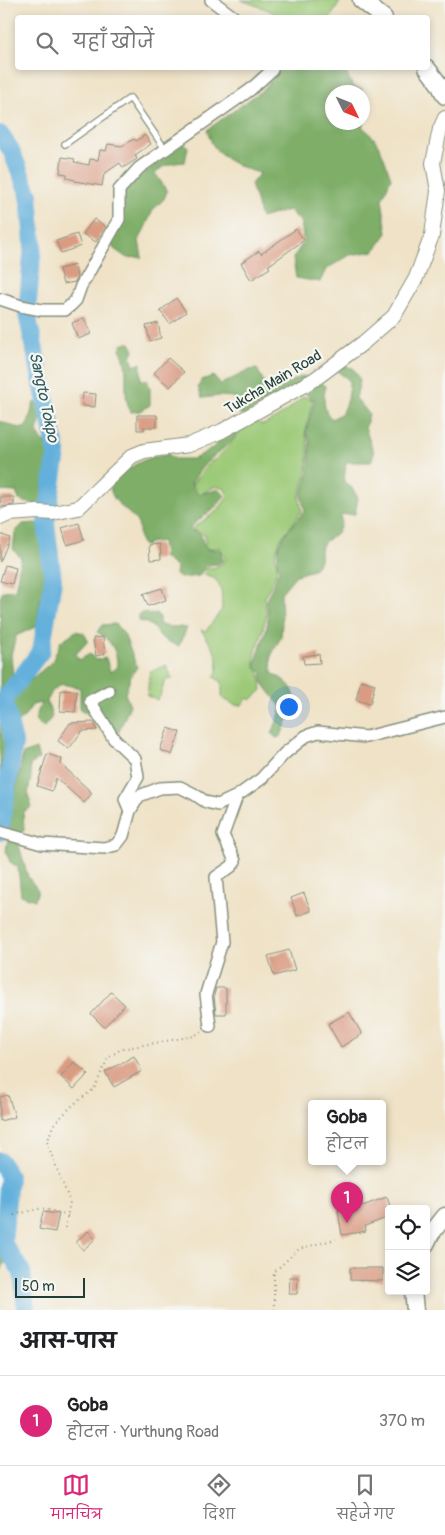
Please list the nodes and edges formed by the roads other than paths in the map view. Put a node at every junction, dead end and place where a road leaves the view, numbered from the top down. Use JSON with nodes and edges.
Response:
{"nodes":[{"id":1,"x":211,"y":0,"type":"edge"},
{"id":2,"x":361,"y":0,"type":"edge"},
{"id":3,"x":231,"y":15,"type":"edge"},
{"id":4,"x":380,"y":15,"type":"edge"},
{"id":5,"x":272,"y":70,"type":"edge"},
{"id":6,"x":428,"y":70,"type":"edge"},
{"id":7,"x":445,"y":96,"type":"edge"},
{"id":8,"x":445,"y":118,"type":"edge"},
{"id":9,"x":65,"y":144,"type":"dead end"},
{"id":10,"x":165,"y":149,"type":"junction"},
{"id":11,"x":0,"y":299,"type":"edge"},
{"id":12,"x":0,"y":518,"type":"edge"},
{"id":13,"x":109,"y":691,"type":"dead end"},
{"id":14,"x":445,"y":717,"type":"edge"},
{"id":15,"x":237,"y":796,"type":"junction"},
{"id":16,"x":130,"y":810,"type":"junction"},
{"id":17,"x":5,"y":834,"type":"edge"},
{"id":18,"x":210,"y":1026,"type":"road end"},
{"id":19,"x":445,"y":1216,"type":"edge"},
{"id":20,"x":430,"y":1236,"type":"edge"},
{"id":21,"x":413,"y":1295,"type":"edge"},
{"id":22,"x":415,"y":1310,"type":"edge"}],
"edges":[{"from":1,"to":3,"type":"street"},
{"from":2,"to":4,"type":"main road"},
{"from":5,"to":10,"type":"street"},
{"from":6,"to":7,"type":"main road"},
{"from":8,"to":12,"type":"street","name":"Tukcha Main Road"},
{"from":9,"to":10,"type":"lane"},
{"from":10,"to":11,"type":"street"},
{"from":13,"to":16,"type":"street"},
{"from":14,"to":15,"type":"street"},
{"from":15,"to":16,"type":"street"},
{"from":15,"to":18,"type":"street"},
{"from":16,"to":17,"type":"street"},
{"from":19,"to":20,"type":"main road"},
{"from":21,"to":22,"type":"main road"}]}
